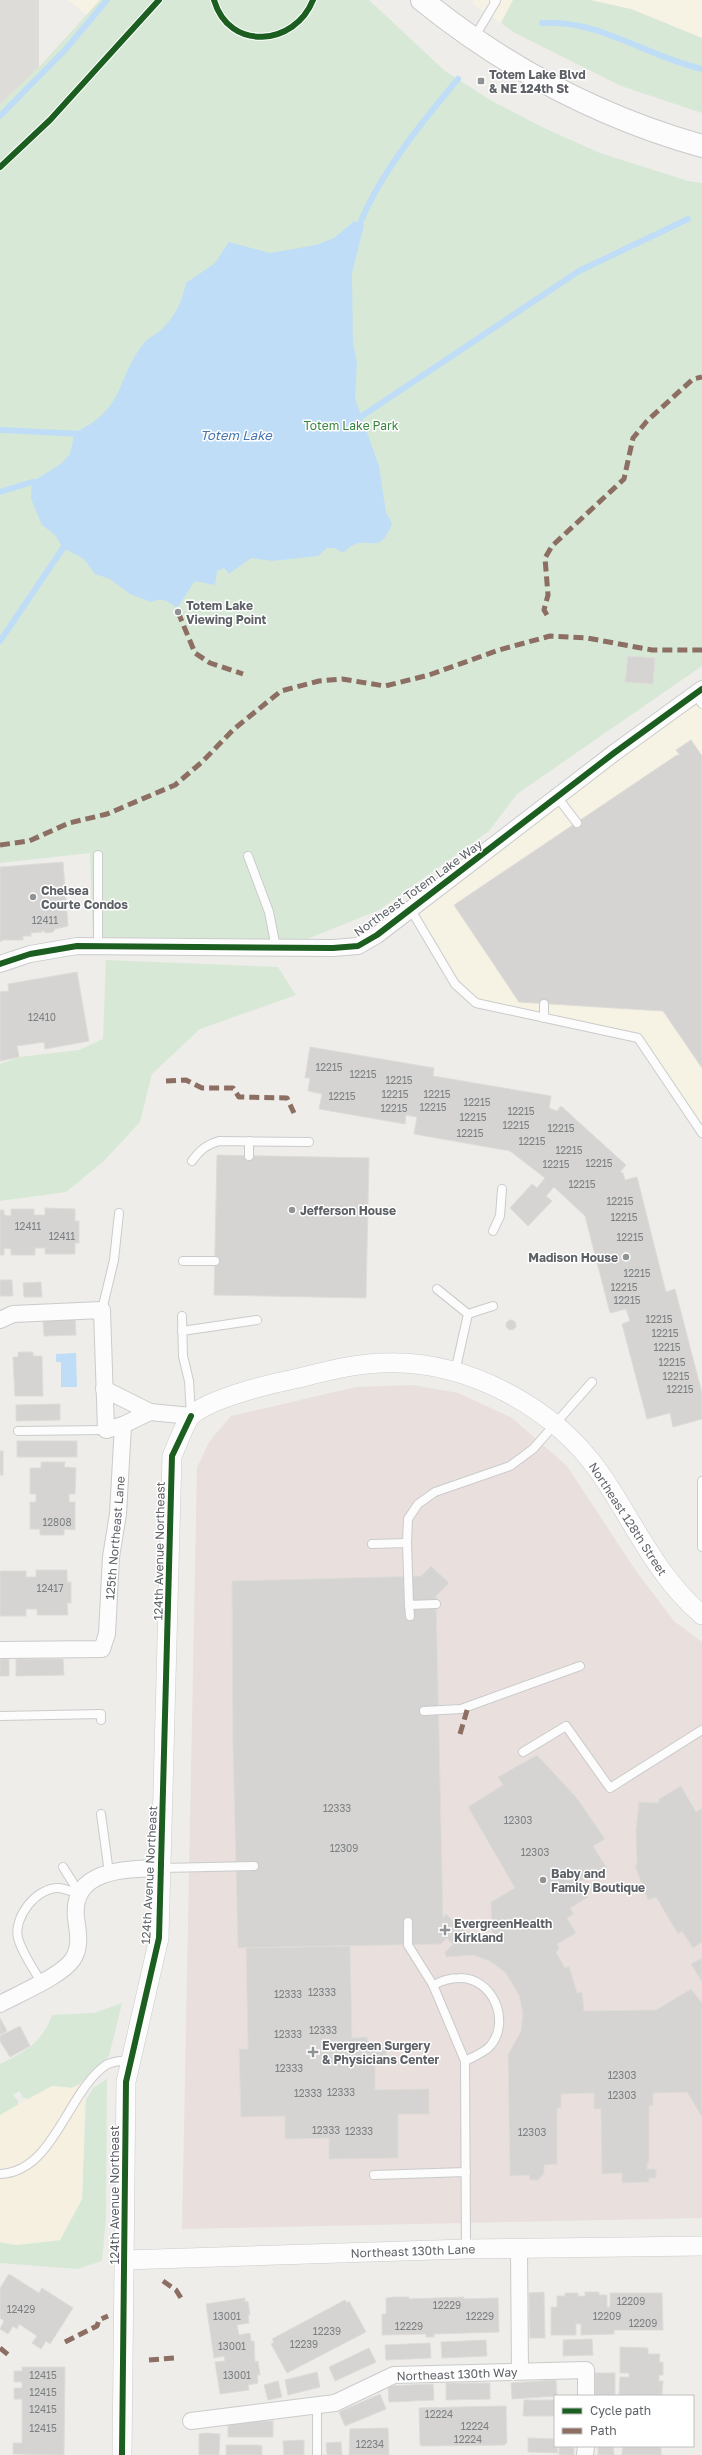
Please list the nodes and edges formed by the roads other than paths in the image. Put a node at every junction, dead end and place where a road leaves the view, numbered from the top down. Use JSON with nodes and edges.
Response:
{"nodes":[{"id":1,"x":422,"y":0,"type":"edge"},
{"id":2,"x":494,"y":0,"type":"edge"},
{"id":3,"x":473,"y":39,"type":"junction"},
{"id":4,"x":702,"y":146,"type":"edge"},
{"id":5,"x":700,"y":696,"type":"edge"},
{"id":6,"x":558,"y":798,"type":"junction"},
{"id":7,"x":577,"y":823,"type":"dead end"},
{"id":8,"x":98,"y":855,"type":"dead end"},
{"id":9,"x":248,"y":856,"type":"dead end"},
{"id":10,"x":411,"y":910,"type":"junction"},
{"id":11,"x":98,"y":947,"type":"junction"},
{"id":12,"x":276,"y":948,"type":"junction"},
{"id":13,"x":0,"y":964,"type":"edge"},
{"id":14,"x":544,"y":1004,"type":"dead end"},
{"id":15,"x":544,"y":1018,"type":"junction"},
{"id":16,"x":702,"y":1133,"type":"edge"},
{"id":17,"x":249,"y":1141,"type":"junction"},
{"id":18,"x":309,"y":1142,"type":"dead end"},
{"id":19,"x":249,"y":1156,"type":"dead end"},
{"id":20,"x":192,"y":1161,"type":"dead end"},
{"id":21,"x":502,"y":1189,"type":"dead end"},
{"id":22,"x":119,"y":1213,"type":"dead end"},
{"id":23,"x":494,"y":1231,"type":"dead end"},
{"id":24,"x":183,"y":1261,"type":"dead end"},
{"id":25,"x":215,"y":1261,"type":"dead end"},
{"id":26,"x":437,"y":1289,"type":"dead end"},
{"id":27,"x":494,"y":1306,"type":"dead end"},
{"id":28,"x":102,"y":1310,"type":"junction"},
{"id":29,"x":468,"y":1314,"type":"junction"},
{"id":30,"x":182,"y":1316,"type":"dead end"},
{"id":31,"x":0,"y":1320,"type":"edge"},
{"id":32,"x":257,"y":1320,"type":"dead end"},
{"id":33,"x":182,"y":1331,"type":"junction"},
{"id":34,"x":455,"y":1372,"type":"junction"},
{"id":35,"x":592,"y":1382,"type":"dead end"},
{"id":36,"x":104,"y":1389,"type":"junction"},
{"id":37,"x":150,"y":1412,"type":"junction"},
{"id":38,"x":191,"y":1416,"type":"junction"},
{"id":39,"x":123,"y":1425,"type":"junction"},
{"id":40,"x":555,"y":1425,"type":"junction"},
{"id":41,"x":106,"y":1430,"type":"junction"},
{"id":42,"x":18,"y":1431,"type":"dead end"},
{"id":43,"x":702,"y":1481,"type":"edge"},
{"id":44,"x":407,"y":1543,"type":"junction"},
{"id":45,"x":372,"y":1544,"type":"dead end"},
{"id":46,"x":702,"y":1547,"type":"edge"},
{"id":47,"x":436,"y":1604,"type":"dead end"},
{"id":48,"x":409,"y":1605,"type":"junction"},
{"id":49,"x":410,"y":1616,"type":"dead end"},
{"id":50,"x":702,"y":1616,"type":"edge"},
{"id":51,"x":0,"y":1650,"type":"edge"},
{"id":52,"x":580,"y":1666,"type":"dead end"},
{"id":53,"x":424,"y":1711,"type":"dead end"},
{"id":54,"x":0,"y":1716,"type":"edge"},
{"id":55,"x":101,"y":1720,"type":"dead end"},
{"id":56,"x":702,"y":1730,"type":"edge"},
{"id":57,"x":523,"y":1752,"type":"dead end"},
{"id":58,"x":101,"y":1814,"type":"dead end"},
{"id":59,"x":254,"y":1866,"type":"dead end"},
{"id":60,"x":63,"y":1867,"type":"dead end"},
{"id":61,"x":162,"y":1868,"type":"junction"},
{"id":62,"x":109,"y":1873,"type":"junction"},
{"id":63,"x":80,"y":1894,"type":"junction"},
{"id":64,"x":408,"y":1922,"type":"dead end"},
{"id":65,"x":41,"y":1982,"type":"junction"},
{"id":66,"x":433,"y":1985,"type":"junction"},
{"id":67,"x":0,"y":2004,"type":"edge"},
{"id":68,"x":130,"y":2060,"type":"junction"},
{"id":69,"x":465,"y":2062,"type":"junction"},
{"id":70,"x":466,"y":2172,"type":"junction"},
{"id":71,"x":0,"y":2174,"type":"edge"},
{"id":72,"x":374,"y":2175,"type":"dead end"},
{"id":73,"x":702,"y":2246,"type":"edge"},
{"id":74,"x":466,"y":2249,"type":"junction"},
{"id":75,"x":519,"y":2249,"type":"junction"},
{"id":76,"x":124,"y":2260,"type":"junction"},
{"id":77,"x":520,"y":2372,"type":"junction"},
{"id":78,"x":586,"y":2395,"type":"edge"},
{"id":79,"x":317,"y":2405,"type":"junction"},
{"id":80,"x":191,"y":2421,"type":"dead end"},
{"id":81,"x":122,"y":2455,"type":"edge"},
{"id":82,"x":317,"y":2455,"type":"edge"}],
"edges":[{"from":1,"to":3,"type":"main road"},
{"from":2,"to":3,"type":"lane"},
{"from":3,"to":4,"type":"main road"},
{"from":5,"to":6,"type":"street","name":"Northeast Totem Lake Way"},
{"from":6,"to":7,"type":"lane"},
{"from":6,"to":10,"type":"street","name":"Northeast Totem Lake Way"},
{"from":8,"to":11,"type":"lane"},
{"from":9,"to":12,"type":"lane"},
{"from":10,"to":12,"type":"street","name":"Northeast Totem Lake Way"},
{"from":10,"to":15,"type":"lane"},
{"from":11,"to":12,"type":"street","name":"Northeast Totem Lake Way"},
{"from":11,"to":13,"type":"street","name":"Northeast Totem Lake Way"},
{"from":14,"to":15,"type":"lane"},
{"from":15,"to":16,"type":"lane"},
{"from":17,"to":18,"type":"lane"},
{"from":17,"to":19,"type":"lane"},
{"from":17,"to":20,"type":"lane"},
{"from":21,"to":23,"type":"lane"},
{"from":22,"to":28,"type":"lane"},
{"from":24,"to":25,"type":"lane"},
{"from":26,"to":29,"type":"lane"},
{"from":27,"to":29,"type":"lane"},
{"from":28,"to":31,"type":"street"},
{"from":28,"to":36,"type":"street"},
{"from":29,"to":34,"type":"lane"},
{"from":30,"to":33,"type":"lane"},
{"from":32,"to":33,"type":"lane"},
{"from":33,"to":38,"type":"lane"},
{"from":34,"to":38,"type":"street","name":"Northeast 128th Street"},
{"from":34,"to":40,"type":"street","name":"Northeast 128th Street"},
{"from":35,"to":40,"type":"lane"},
{"from":36,"to":37,"type":"street"},
{"from":36,"to":41,"type":"street"},
{"from":37,"to":38,"type":"street"},
{"from":37,"to":39,"type":"street"},
{"from":38,"to":61,"type":"street","name":"124th Avenue Northeast"},
{"from":39,"to":41,"type":"street"},
{"from":39,"to":51,"type":"street","name":"125th Northeast Lane"},
{"from":40,"to":44,"type":"lane"},
{"from":40,"to":50,"type":"street","name":"Northeast 128th Street"},
{"from":41,"to":42,"type":"lane"},
{"from":43,"to":46,"type":"lane"},
{"from":44,"to":45,"type":"lane"},
{"from":44,"to":48,"type":"lane"},
{"from":47,"to":48,"type":"lane"},
{"from":48,"to":49,"type":"lane"},
{"from":52,"to":53,"type":"lane"},
{"from":54,"to":55,"type":"lane"},
{"from":56,"to":57,"type":"lane"},
{"from":58,"to":62,"type":"lane"},
{"from":59,"to":61,"type":"lane"},
{"from":60,"to":63,"type":"lane"},
{"from":61,"to":62,"type":"street"},
{"from":61,"to":68,"type":"street","name":"124th Avenue Northeast"},
{"from":62,"to":63,"type":"street"},
{"from":63,"to":65,"type":"street"},
{"from":63,"to":65,"type":"lane"},
{"from":64,"to":66,"type":"lane"},
{"from":65,"to":67,"type":"street"},
{"from":66,"to":69,"type":"lane"},
{"from":66,"to":69,"type":"lane"},
{"from":68,"to":71,"type":"lane"},
{"from":68,"to":76,"type":"street","name":"124th Avenue Northeast"},
{"from":69,"to":70,"type":"lane"},
{"from":70,"to":72,"type":"lane"},
{"from":70,"to":74,"type":"lane"},
{"from":73,"to":75,"type":"street","name":"Northeast 130th Lane"},
{"from":74,"to":75,"type":"street","name":"Northeast 130th Lane"},
{"from":74,"to":76,"type":"street","name":"Northeast 130th Lane"},
{"from":75,"to":77,"type":"street"},
{"from":76,"to":81,"type":"street","name":"124th Avenue Northeast"},
{"from":77,"to":78,"type":"street","name":"Northeast 130th Way"},
{"from":77,"to":79,"type":"street","name":"Northeast 130th Way"},
{"from":79,"to":80,"type":"street","name":"Northeast 130th Way"},
{"from":79,"to":82,"type":"lane"}]}
